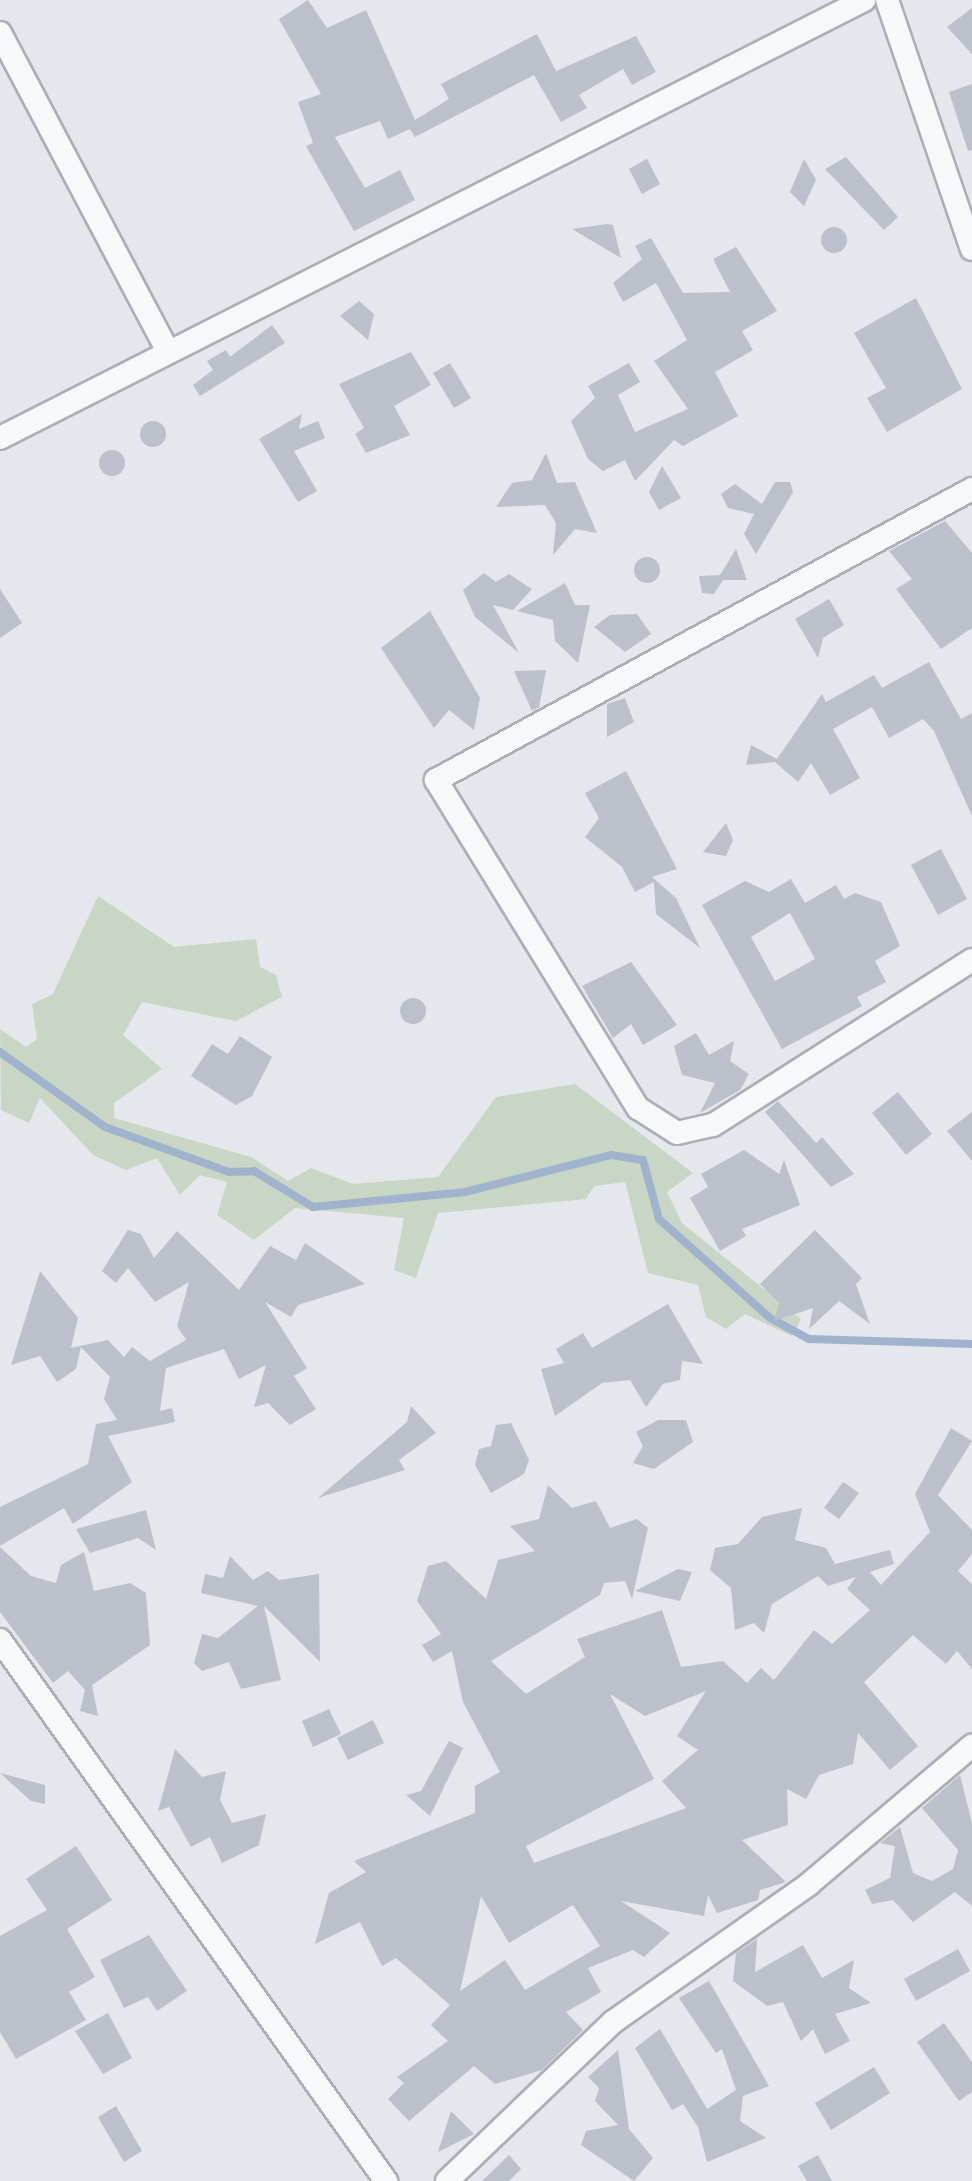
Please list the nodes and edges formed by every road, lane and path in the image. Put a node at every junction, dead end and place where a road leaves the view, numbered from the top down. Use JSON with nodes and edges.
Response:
{"nodes":[{"id":1,"x":864,"y":0,"type":"edge"},
{"id":2,"x":887,"y":0,"type":"edge"},
{"id":3,"x":0,"y":33,"type":"edge"},
{"id":4,"x":972,"y":249,"type":"edge"},
{"id":5,"x":166,"y":348,"type":"junction"},
{"id":6,"x":0,"y":438,"type":"edge"},
{"id":7,"x":972,"y":488,"type":"edge"},
{"id":8,"x":972,"y":960,"type":"edge"},
{"id":9,"x":0,"y":1640,"type":"edge"},
{"id":10,"x":972,"y":1746,"type":"edge"},
{"id":11,"x":386,"y":2181,"type":"edge"},
{"id":12,"x":447,"y":2181,"type":"edge"}],
"edges":[{"from":1,"to":5,"type":"street"},
{"from":2,"to":4,"type":"street"},
{"from":3,"to":5,"type":"street"},
{"from":5,"to":6,"type":"street"},
{"from":7,"to":8,"type":"street"},
{"from":9,"to":11,"type":"street"},
{"from":10,"to":12,"type":"street"}]}
